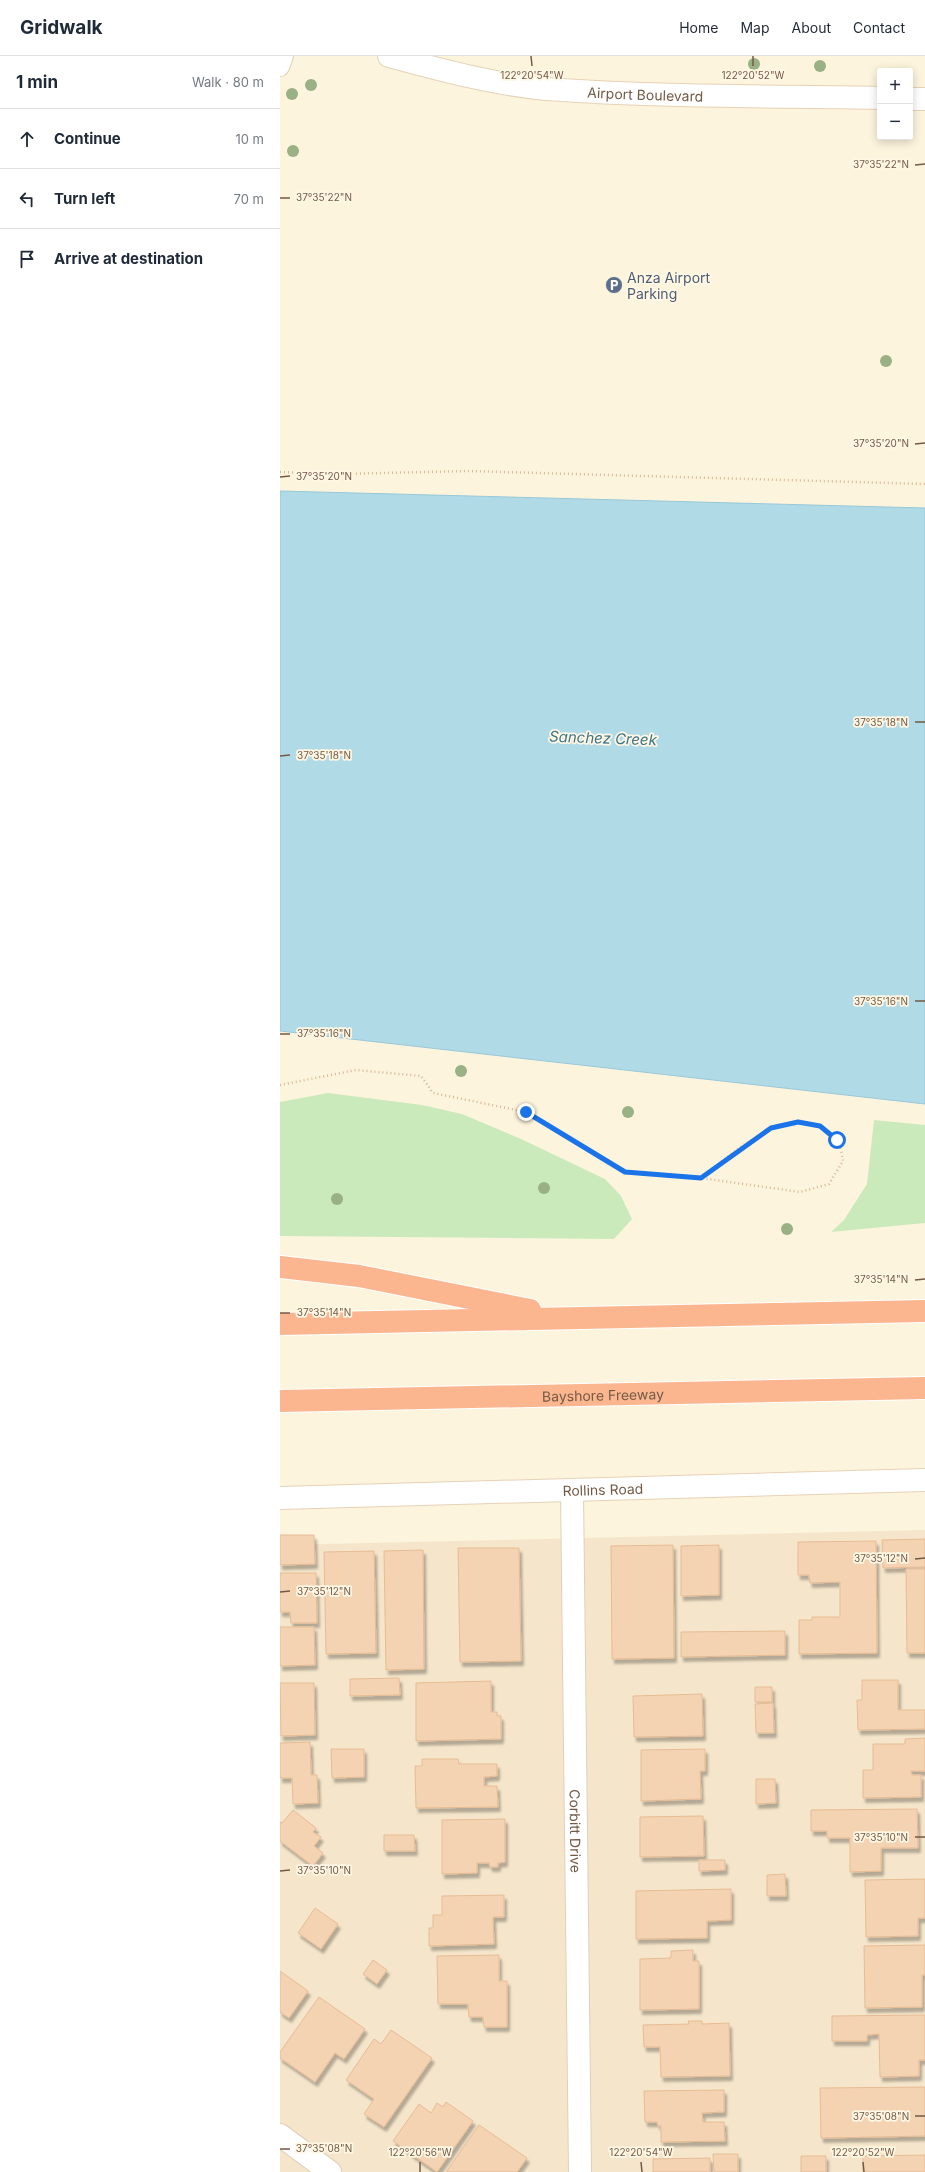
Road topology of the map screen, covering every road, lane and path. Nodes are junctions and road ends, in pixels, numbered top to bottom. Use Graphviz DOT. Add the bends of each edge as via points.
graph roads {
  1 [pos="284,56"];
  2 [pos="389,56"];
  3 [pos="454,65"];
  4 [pos="280,67"];
  5 [pos="877,98"];
  6 [pos="913,99"];
  7 [pos="925,99"];
  8 [pos="280,472"];
  9 [pos="925,484"];
  10 [pos="280,1085"];
  11 [pos="701,1178"];
  12 [pos="280,1267"];
  13 [pos="925,1311"];
  14 [pos="570,1318"];
  15 [pos="280,1324"];
  16 [pos="925,1388"];
  17 [pos="280,1401"];
  18 [pos="925,1480"];
  19 [pos="572,1491"];
  20 [pos="280,1498"];
  21 [pos="280,2135"];
  22 [pos="330,2172"];
  23 [pos="580,2172"];
  1 -- 4 [label="lane"];
  2 -- 3 [label="street, Airport Boulevard"];
  3 -- 5 [label="street, Airport Boulevard" via="545,89"];
  6 -- 7 [label="street"];
  8 -- 9 [label="path" via="341,474 468,471"];
  10 -- 11 [label="path" via="356,1070 421,1076 433,1093 526,1112 625,1172"];
  11 -- 11 [label="path" via="800,1192 829,1184 843,1161 837,1140 820,1126 798,1122 771,1128"];
  12 -- 14 [label="highway" via="359,1276"];
  13 -- 14 [label="highway"];
  14 -- 15 [label="highway"];
  16 -- 17 [label="highway, Bayshore Freeway"];
  18 -- 19 [label="street, Rollins Road"];
  19 -- 20 [label="street, Rollins Road"];
  19 -- 23 [label="street, Corbitt Drive"];
  21 -- 22 [label="street"];
}
